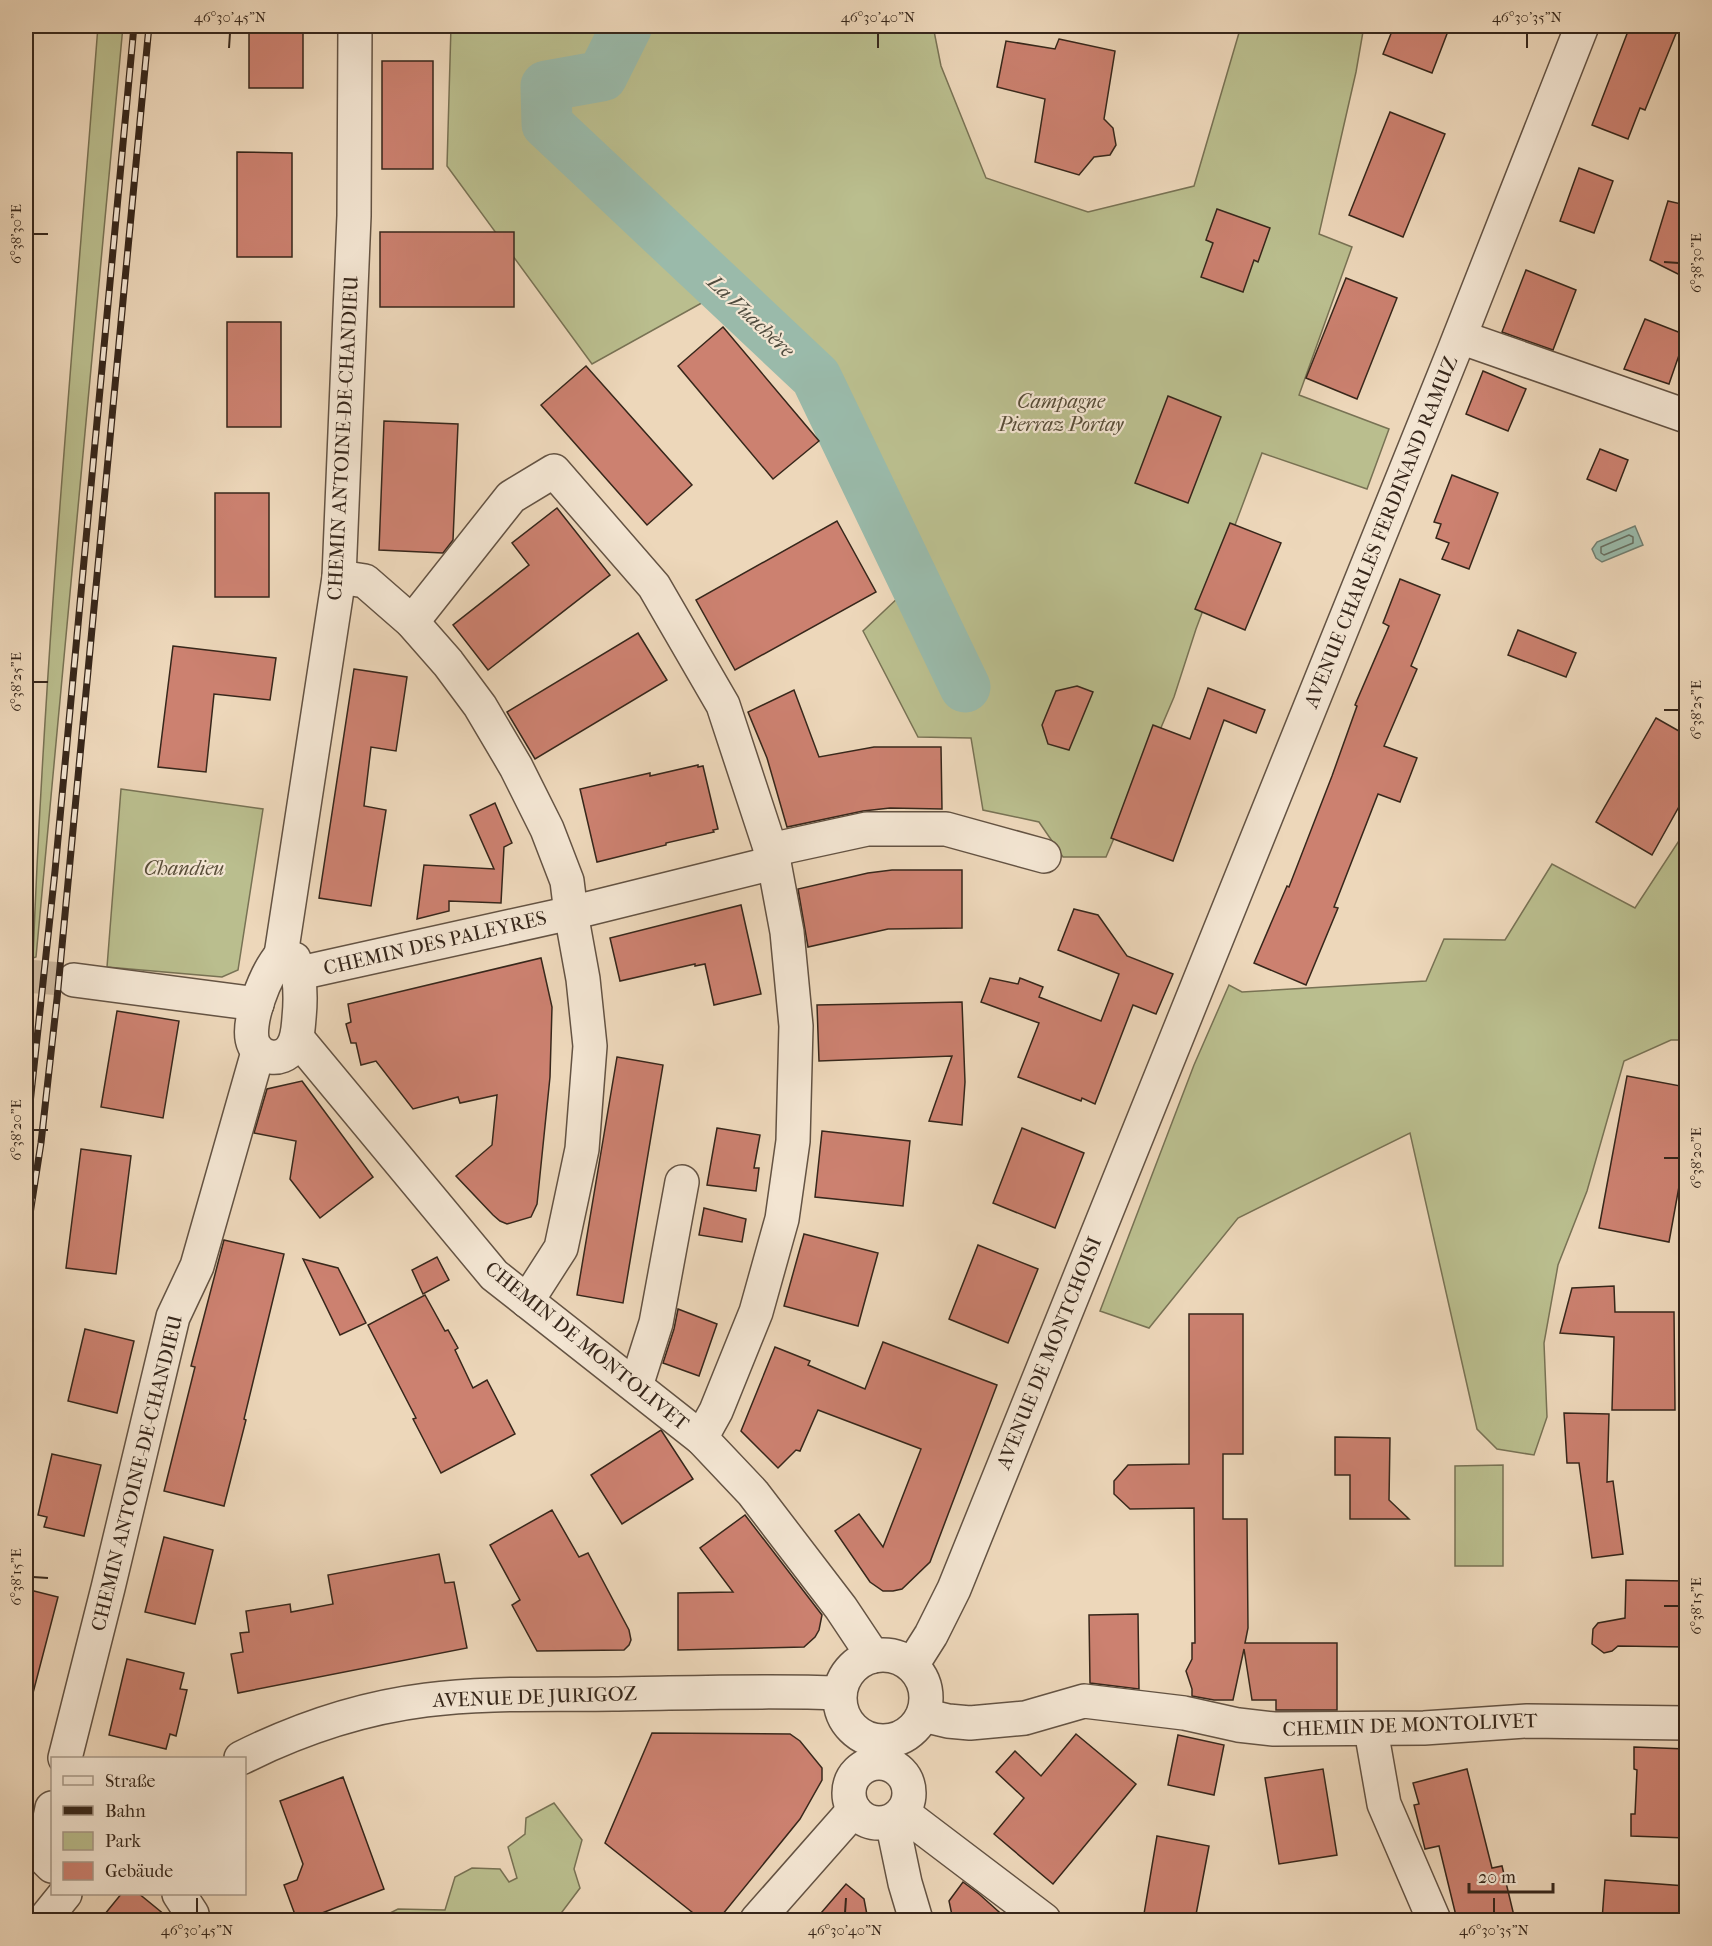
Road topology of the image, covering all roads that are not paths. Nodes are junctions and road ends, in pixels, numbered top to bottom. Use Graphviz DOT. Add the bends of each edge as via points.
graph roads {
  1 [pos="355,26"];
  2 [pos="1582,26"];
  3 [pos="1460,337"];
  4 [pos="1686,417"];
  5 [pos="339,577"];
  6 [pos="412,622"];
  7 [pos="1044,856"];
  8 [pos="773,857"];
  9 [pos="571,912"];
  10 [pos="290,964"];
  11 [pos="74,980"];
  12 [pos="256,1004"];
  13 [pos="1177,1037"];
  14 [pos="297,1038"];
  15 [pos="258,1052"];
  16 [pos="682,1182"];
  17 [pos="527,1301"];
  18 [pos="636,1386"];
  19 [pos="701,1437"];
  20 [pos="873,1656"];
  21 [pos="912,1665"];
  22 [pos="840,1693"];
  23 [pos="918,1722"];
  24 [pos="1686,1722"];
  25 [pos="853,1730"];
  26 [pos="1371,1730"];
  27 [pos="65,1757"];
  28 [pos="243,1757"];
  29 [pos="854,1777"];
  30 [pos="901,1805"];
  31 [pos="854,1810"];
  32 [pos="51,1813"];
  33 [pos="51,1865"];
  34 [pos="63,1895"];
  35 [pos="180,1895"];
  36 [pos="44,1920"];
  37 [pos="193,1920"];
  38 [pos="757,1920"];
  39 [pos="916,1920"];
  40 [pos="1044,1920"];
  41 [pos="1434,1920"];
  1 -- 5 [label="street, CHEMIN ANTOINE-DE-CHANDIEU" via="354,216"];
  2 -- 3 [label="street, AVENUE CHARLES FERDINAND RAMUZ"];
  3 -- 4 [label="street"];
  3 -- 13 [label="street, AVENUE CHARLES FERDINAND RAMUZ"];
  5 -- 6 [label="street, CHEMIN DES PALEYRES" via="365,581"];
  5 -- 10 [label="street, CHEMIN ANTOINE-DE-CHANDIEU"];
  6 -- 8 [label="street" via="511,497 554,471 654,586 723,705"];
  6 -- 9 [label="street, CHEMIN DES PALEYRES" via="480,705 516,767 567,881"];
  7 -- 8 [label="street, CHEMIN DES PALEYRES" via="946,829 867,829 784,847"];
  8 -- 9 [label="street, CHEMIN DES PALEYRES" via="762,866"];
  8 -- 19 [label="street" via="796,1026 793,1141 782,1219 756,1312 717,1411"];
  9 -- 10 [label="street, CHEMIN DES PALEYRES"];
  9 -- 17 [label="street, CHEMIN DES PALEYRES" via="584,980 590,1046 582,1149 561,1248"];
  10 -- 12 [label="street" via="274,963"];
  10 -- 14 [label="street" via="300,1007"];
  11 -- 12 [label="street"];
  12 -- 15 [label="street" via="252,1042"];
  13 -- 21 [label="street, AVENUE DE MONTCHOISI" via="954,1589"];
  14 -- 15 [label="street" via="290,1050 279,1057 268,1058"];
  14 -- 17 [label="street, CHEMIN DE MONTOLIVET" via="494,1275"];
  15 -- 27 [label="street, CHEMIN ANTOINE-DE-CHANDIEU" via="197,1266 173,1317"];
  16 -- 18 [label="street" via="656,1323"];
  17 -- 18 [label="street, CHEMIN DE MONTOLIVET"];
  18 -- 19 [label="street, CHEMIN DE MONTOLIVET"];
  19 -- 20 [label="street, CHEMIN DE MONTOLIVET" via="767,1510"];
  20 -- 21 [label="street" via="892,1655"];
  20 -- 22 [label="street" via="850,1670"];
  21 -- 23 [label="street" via="925,1688 926,1702"];
  22 -- 25 [label="street" via="843,1715"];
  22 -- 28 [label="street, AVENUE DE JURIGOZ" via="657,1693 428,1700 341,1717"];
  23 -- 25 [label="street" via="898,1739 885,1742"];
  23 -- 26 [label="street, CHEMIN DE MONTOLIVET" via="1025,1718 1084,1701 1274,1729"];
  23 -- 30 [label="street"];
  24 -- 26 [label="street, CHEMIN DE MONTOLIVET" via="1527,1720"];
  25 -- 29 [label="street"];
  26 -- 41 [label="street" via="1384,1804"];
  29 -- 30 [label="street" via="865,1766 881,1762 898,1769"];
  29 -- 31 [label="street" via="849,1786"];
  30 -- 31 [label="street" via="876,1823"];
  30 -- 39 [label="street" via="905,1882"];
  30 -- 40 [label="street"];
  31 -- 38 [label="street"];
  32 -- 33 [label="street" via="42,1856"];
  34 -- 36 [label="street"];
  35 -- 37 [label="street"];
}
